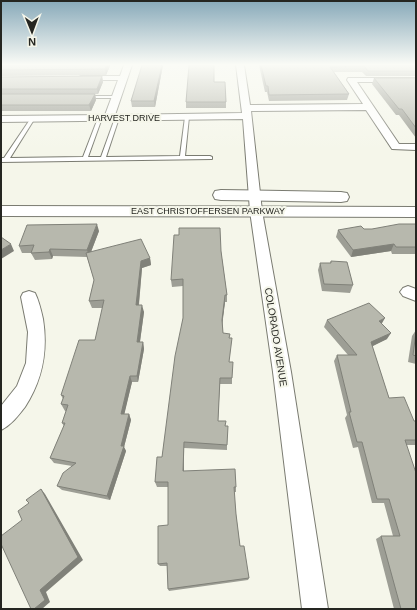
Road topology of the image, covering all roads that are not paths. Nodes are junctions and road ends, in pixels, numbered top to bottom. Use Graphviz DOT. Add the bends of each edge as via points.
graph roads {
  1 [pos="118,93"];
  2 [pos="244,93"];
  3 [pos="360,93"];
  4 [pos="76,97"];
  5 [pos="117,97"];
  6 [pos="369,107"];
  7 [pos="247,112"];
  8 [pos="1,118"];
  9 [pos="33,118"];
  10 [pos="109,118"];
  11 [pos="187,118"];
  12 [pos="416,147"];
  13 [pos="182,158"];
  14 [pos="210,158"];
  15 [pos="85,159"];
  16 [pos="104,159"];
  17 [pos="4,160"];
  18 [pos="1,196"];
  19 [pos="150,196"];
  20 [pos="204,196"];
  21 [pos="416,197"];
  22 [pos="255,204"];
  23 [pos="1,211"];
  24 [pos="416,212"];
  25 [pos="29,297"];
  26 [pos="1,420"];
  27 [pos="315,609"];
  1 -- 5 [label="street"];
  2 -- 7 [label="street, COLORADO AVENUE"];
  3 -- 6 [label="street"];
  4 -- 5 [label="lane"];
  5 -- 10 [label="street"];
  6 -- 7 [label="street, HARVEST DRIVE"];
  6 -- 12 [label="street" via="396,147"];
  7 -- 11 [label="street, HARVEST DRIVE"];
  7 -- 22 [label="street, COLORADO AVENUE"];
  8 -- 9 [label="street, HARVEST DRIVE"];
  9 -- 10 [label="street, HARVEST DRIVE"];
  9 -- 17 [label="lane"];
  10 -- 11 [label="street, HARVEST DRIVE"];
  10 -- 15 [label="lane"];
  10 -- 16 [label="lane"];
  11 -- 13 [label="lane"];
  13 -- 14 [label="lane"];
  13 -- 16 [label="lane"];
  15 -- 16 [label="lane"];
  15 -- 17 [label="lane"];
  18 -- 19 [label="street, EAST CHRISTOFFERSEN PARKWAY"];
  20 -- 22 [label="street, EAST CHRISTOFFERSEN PARKWAY"];
  21 -- 22 [label="street, EAST CHRISTOFFERSEN PARKWAY"];
  22 -- 23 [label="street, EAST CHRISTOFFERSEN PARKWAY"];
  22 -- 24 [label="street, EAST CHRISTOFFERSEN PARKWAY"];
  22 -- 27 [label="street, COLORADO AVENUE" via="282,372"];
  25 -- 26 [label="street" via="36,329 37,356 29,382"];
}
